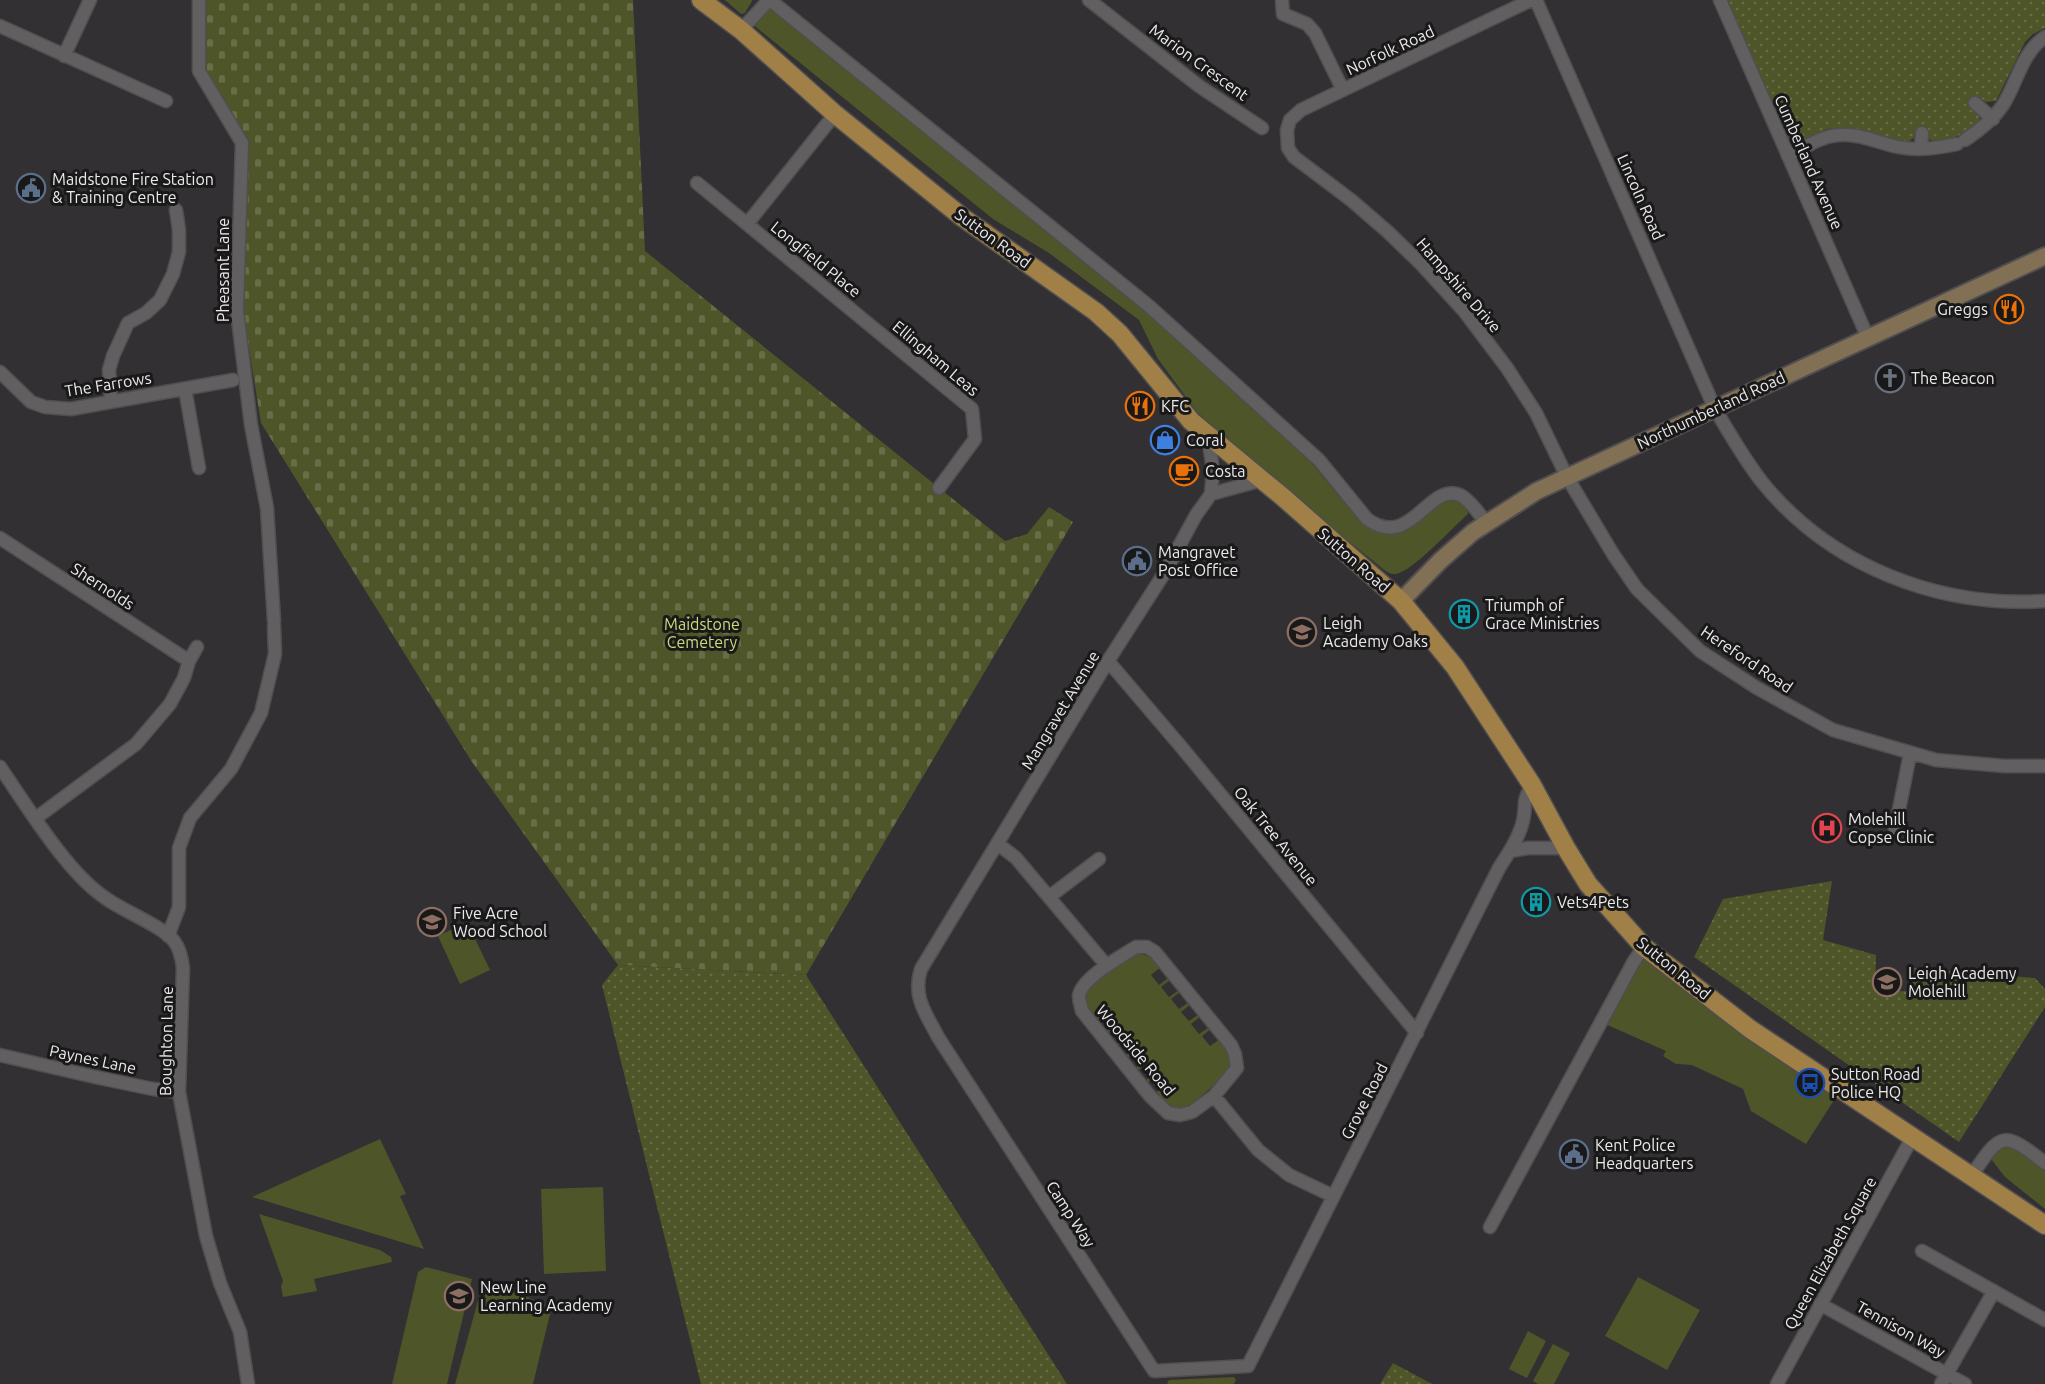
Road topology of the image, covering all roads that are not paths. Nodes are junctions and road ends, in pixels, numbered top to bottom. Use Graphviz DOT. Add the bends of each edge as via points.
graph roads {
  1 [pos="90,0"];
  2 [pos="199,0"];
  3 [pos="701,0"];
  4 [pos="770,0"];
  5 [pos="1089,0"];
  6 [pos="1282,0"];
  7 [pos="1531,0"];
  8 [pos="1536,0"];
  9 [pos="1720,0"];
  10 [pos="0,26"];
  11 [pos="741,30"];
  12 [pos="2045,37"];
  13 [pos="64,56"];
  14 [pos="1343,90"];
  15 [pos="166,101"];
  16 [pos="1975,104"];
  17 [pos="835,114"];
  18 [pos="1993,119"];
  19 [pos="1262,128"];
  20 [pos="1922,133"];
  21 [pos="1288,148"];
  22 [pos="1921,149"];
  23 [pos="1788,156"];
  24 [pos="698,183"];
  25 [pos="176,210"];
  26 [pos="747,224"];
  27 [pos="2045,256"];
  28 [pos="864,320"];
  29 [pos="1868,338"];
  30 [pos="0,372"];
  31 [pos="232,380"];
  32 [pos="185,389"];
  33 [pos="111,401"];
  34 [pos="1715,409"];
  35 [pos="1208,436"];
  36 [pos="199,468"];
  37 [pos="1567,477"];
  38 [pos="1262,480"];
  39 [pos="939,488"];
  40 [pos="1211,494"];
  41 [pos="1486,522"];
  42 [pos="0,538"];
  43 [pos="1401,601"];
  44 [pos="2045,601"];
  45 [pos="197,647"];
  46 [pos="189,661"];
  47 [pos="1108,661"];
  48 [pos="1910,754"];
  49 [pos="2045,766"];
  50 [pos="0,767"];
  51 [pos="1532,785"];
  52 [pos="36,818"];
  53 [pos="1895,830"];
  54 [pos="998,844"];
  55 [pos="1566,848"];
  56 [pos="1510,851"];
  57 [pos="1099,859"];
  58 [pos="1049,897"];
  59 [pos="168,936"];
  60 [pos="1644,947"];
  61 [pos="1107,966"];
  62 [pos="917,991"];
  63 [pos="1417,1033"];
  64 [pos="0,1055"];
  65 [pos="179,1092"];
  66 [pos="1214,1096"];
  67 [pos="1912,1138"];
  68 [pos="2045,1163"];
  69 [pos="1972,1175"];
  70 [pos="1333,1197"];
  71 [pos="2045,1225"];
  72 [pos="1490,1227"];
  73 [pos="1922,1251"];
  74 [pos="1994,1291"];
  75 [pos="1820,1304"];
  76 [pos="2045,1320"];
  77 [pos="1248,1366"];
  78 [pos="1944,1379"];
  79 [pos="248,1384"];
  80 [pos="1777,1384"];
  81 [pos="1965,1384"];
  1 -- 13 [label="street"];
  2 -- 59 [label="street, Pheasant Lane" via="199,71 242,143 237,311 251,425 267,508 275,654 261,713 231,769 190,818 179,848 179,907"];
  3 -- 11 [label="main road, Sutton Road"];
  4 -- 11 [label="street"];
  4 -- 41 [label="street" via="1149,306 1319,460 1376,526 1404,525 1438,499 1453,494 1462,496"];
  5 -- 19 [label="street, Marion Crescent" via="1199,86"];
  6 -- 14 [label="street" via="1283,14 1307,24 1315,33"];
  7 -- 14 [label="street, Norfolk Road"];
  8 -- 34 [label="street, Lincoln Road"];
  9 -- 23 [label="street, Cumberland Avenue"];
  10 -- 13 [label="street"];
  11 -- 17 [label="main road, Sutton Road"];
  12 -- 18 [label="street" via="2029,52"];
  13 -- 15 [label="street"];
  14 -- 21 [label="street, Norfolk Road" via="1294,115 1287,130"];
  16 -- 18 [label="street"];
  17 -- 26 [label="street, Longfield Place"];
  17 -- 35 [label="main road, Sutton Road" via="962,217 1096,312 1120,334 1191,421"];
  18 -- 22 [label="street" via="1961,142"];
  20 -- 22 [label="street"];
  21 -- 37 [label="street, Hampshire Drive" via="1294,157 1388,232 1464,311 1526,397"];
  22 -- 23 [label="street" via="1840,135"];
  23 -- 29 [label="street, Cumberland Avenue"];
  24 -- 26 [label="street, Longfield Place"];
  25 -- 33 [label="street" via="179,252 173,274 160,300 128,323 109,370"];
  26 -- 28 [label="street, Longfield Place"];
  27 -- 29 [label="street, Northumberland Road"];
  28 -- 39 [label="street, Ellingham Leas" via="972,409 975,439"];
  29 -- 34 [label="street, Northumberland Road"];
  30 -- 33 [label="street, The Farrows" via="31,402 45,407 71,409"];
  31 -- 32 [label="street, The Farrows"];
  32 -- 33 [label="street, The Farrows"];
  32 -- 36 [label="street"];
  34 -- 37 [label="street, Northumberland Road"];
  34 -- 44 [label="street, Lincoln Road" via="1762,481 1795,516 1837,550 1879,572 1943,594 1992,601"];
  35 -- 38 [label="main road, Sutton Road"];
  35 -- 40 [label="street" via="1213,470"];
  37 -- 41 [label="street, Northumberland Road"];
  37 -- 48 [label="street, Hereford Road" via="1637,590 1700,651 1833,730"];
  38 -- 40 [label="street"];
  38 -- 43 [label="main road, Sutton Road"];
  40 -- 47 [label="street, Mangravet Avenue"];
  41 -- 43 [label="street, Northumberland Road"];
  42 -- 46 [label="street, Shernolds"];
  43 -- 51 [label="main road, Sutton Road" via="1455,667"];
  45 -- 46 [label="street"];
  46 -- 52 [label="street" via="170,704 136,744"];
  47 -- 54 [label="street, Mangravet Avenue"];
  47 -- 63 [label="street, Oak Tree Avenue"];
  48 -- 49 [label="street, Hereford Road" via="1974,764"];
  48 -- 53 [label="street"];
  50 -- 52 [label="street"];
  51 -- 55 [label="main road, Sutton Road"];
  51 -- 56 [label="street, Grove Road" via="1523,799 1523,821"];
  52 -- 59 [label="street" via="90,885"];
  54 -- 58 [label="street" via="1016,858"];
  54 -- 62 [label="street, Mangravet Avenue" via="921,969"];
  55 -- 56 [label="street"];
  55 -- 60 [label="main road, Sutton Road" via="1588,884"];
  56 -- 63 [label="street, Grove Road"];
  57 -- 58 [label="street"];
  58 -- 61 [label="street"];
  59 -- 65 [label="street, Boughton Lane" via="178,949 183,968"];
  60 -- 67 [label="main road, Sutton Road" via="1750,1029"];
  60 -- 72 [label="street"];
  61 -- 66 [label="street, Woodside Road" via="1136,946 1155,952 1235,1054 1237,1068"];
  61 -- 66 [label="street, Woodside Road" via="1083,986 1079,997 1082,1011 1150,1096 1168,1113 1180,1115 1192,1112"];
  62 -- 77 [label="street, Camp Way" via="938,1037 1154,1371"];
  63 -- 70 [label="street, Grove Road"];
  64 -- 65 [label="street, Paynes Lane"];
  65 -- 79 [label="street, Boughton Lane" via="200,1210 220,1283 240,1332"];
  66 -- 70 [label="street" via="1258,1150 1289,1175"];
  67 -- 69 [label="main road, Sutton Road"];
  67 -- 75 [label="street, Queen Elizabeth Square"];
  68 -- 69 [label="street" via="2022,1145 2005,1140 1995,1144"];
  69 -- 71 [label="main road, Sutton Road"];
  70 -- 77 [label="street, Grove Road"];
  73 -- 74 [label="street"];
  74 -- 76 [label="street"];
  74 -- 78 [label="street"];
  75 -- 78 [label="street, Tennison Way"];
  75 -- 80 [label="street, Queen Elizabeth Square"];
  78 -- 81 [label="street, Tennison Way"];
}
